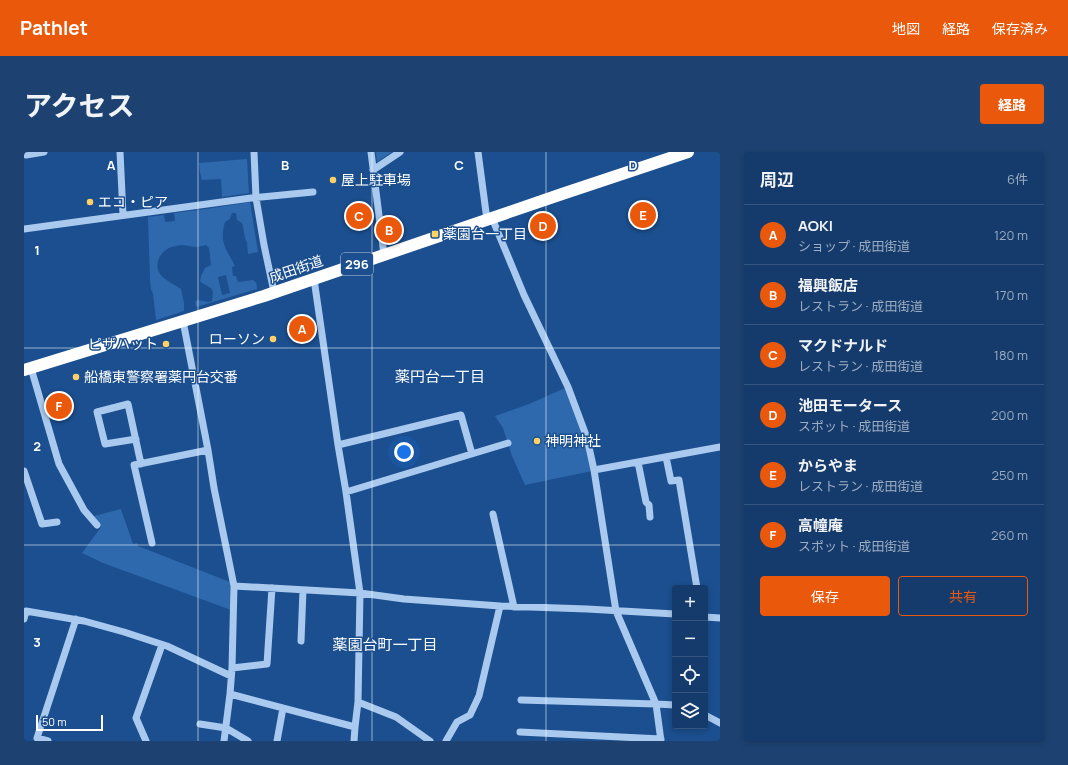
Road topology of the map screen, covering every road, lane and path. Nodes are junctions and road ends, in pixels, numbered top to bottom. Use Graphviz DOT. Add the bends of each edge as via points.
graph roads {
  1 [pos="44,152"];
  2 [pos="120,152"];
  3 [pos="254,152"];
  4 [pos="371,152"];
  5 [pos="400,152"];
  6 [pos="478,152"];
  7 [pos="688,152"];
  8 [pos="26,155"];
  9 [pos="373,170"];
  10 [pos="314,192"];
  11 [pos="256,198"];
  12 [pos="123,215"];
  13 [pos="489,219"];
  14 [pos="24,229"];
  15 [pos="384,255"];
  16 [pos="314,279"];
  17 [pos="274,292"];
  18 [pos="183,321"];
  19 [pos="27,369"];
  20 [pos="136,439"];
  21 [pos="508,443"];
  22 [pos="338,445"];
  23 [pos="720,447"];
  24 [pos="208,450"];
  25 [pos="472,454"];
  26 [pos="666,457"];
  27 [pos="638,462"];
  28 [pos="141,464"];
  29 [pos="594,470"];
  30 [pos="24,471"];
  31 [pos="346,492"];
  32 [pos="493,514"];
  33 [pos="650,517"];
  34 [pos="57,522"];
  35 [pos="97,525"];
  36 [pos="152,543"];
  37 [pos="696,585"];
  38 [pos="234,586"];
  39 [pos="272,588"];
  40 [pos="303,590"];
  41 [pos="360,592"];
  42 [pos="500,606"];
  43 [pos="514,607"];
  44 [pos="616,611"];
  45 [pos="672,614"];
  46 [pos="708,617"];
  47 [pos="720,618"];
  48 [pos="24,619"];
  49 [pos="76,619"];
  50 [pos="301,641"];
  51 [pos="162,645"];
  52 [pos="232,668"];
  53 [pos="231,676"];
  54 [pos="230,694"];
  55 [pos="521,700"];
  56 [pos="358,702"];
  57 [pos="656,704"];
  58 [pos="672,706"];
  59 [pos="283,708"];
  60 [pos="708,717"];
  61 [pos="720,723"];
  62 [pos="200,724"];
  63 [pos="355,727"];
  64 [pos="226,728"];
  65 [pos="520,732"];
  66 [pos="661,740"];
  67 [pos="48,741"];
  68 [pos="146,741"];
  69 [pos="224,741"];
  70 [pos="248,741"];
  71 [pos="277,741"];
  72 [pos="354,741"];
  73 [pos="430,741"];
  74 [pos="446,741"];
  1 -- 8 [label="street"];
  2 -- 12 [label="street"];
  3 -- 11 [label="street"];
  4 -- 9 [label="street"];
  5 -- 9 [label="street"];
  6 -- 13 [label="street"];
  7 -- 13 [label="highway, 成田街道 / 296"];
  9 -- 15 [label="street"];
  10 -- 11 [label="street"];
  11 -- 12 [label="street"];
  11 -- 17 [label="street"];
  12 -- 14 [label="street"];
  13 -- 15 [label="highway, 成田街道 / 296"];
  13 -- 29 [label="street" via="568,387 587,438"];
  15 -- 16 [label="highway, 成田街道 / 296"];
  16 -- 17 [label="highway, 成田街道 / 296"];
  16 -- 22 [label="street"];
  17 -- 18 [label="highway, 成田街道 / 296"];
  18 -- 19 [label="highway, 成田街道 / 296"];
  18 -- 24 [label="street"];
  19 -- 35 [label="street" via="59,464 84,510"];
  20 -- 20 [label="street" via="105,444 97,412 128,404"];
  20 -- 28 [label="street"];
  21 -- 25 [label="street"];
  22 -- 25 [label="street" via="461,415"];
  22 -- 31 [label="street"];
  23 -- 26 [label="street"];
  24 -- 28 [label="street"];
  24 -- 38 [label="street"];
  25 -- 31 [label="street"];
  26 -- 27 [label="street"];
  26 -- 37 [label="street" via="671,481 678,480"];
  27 -- 29 [label="street"];
  27 -- 33 [label="street"];
  28 -- 36 [label="street" via="134,465"];
  29 -- 44 [label="street"];
  30 -- 34 [label="street" via="42,524"];
  31 -- 41 [label="street"];
  32 -- 43 [label="street"];
  38 -- 39 [label="street"];
  38 -- 52 [label="street"];
  39 -- 40 [label="street"];
  39 -- 52 [label="street" via="267,664"];
  40 -- 41 [label="street"];
  40 -- 50 [label="street"];
  41 -- 42 [label="street"];
  41 -- 56 [label="street"];
  42 -- 43 [label="street"];
  42 -- 74 [label="street" via="479,696 470,716 457,722"];
  43 -- 44 [label="street"];
  44 -- 45 [label="street"];
  44 -- 57 [label="street"];
  46 -- 47 [label="street"];
  48 -- 49 [label="street" via="26,611"];
  49 -- 51 [label="street"];
  49 -- 67 [label="street" via="38,738"];
  51 -- 53 [label="street"];
  51 -- 68 [label="street" via="136,718"];
  52 -- 53 [label="street"];
  53 -- 54 [label="street"];
  54 -- 59 [label="street"];
  54 -- 64 [label="street"];
  55 -- 57 [label="street"];
  56 -- 63 [label="street"];
  56 -- 73 [label="street" via="396,716"];
  57 -- 58 [label="street"];
  57 -- 66 [label="street"];
  59 -- 63 [label="street"];
  59 -- 71 [label="street"];
  60 -- 61 [label="street"];
  62 -- 64 [label="street"];
  63 -- 72 [label="street"];
  64 -- 69 [label="street"];
  64 -- 70 [label="street"];
  65 -- 66 [label="street"];
}
